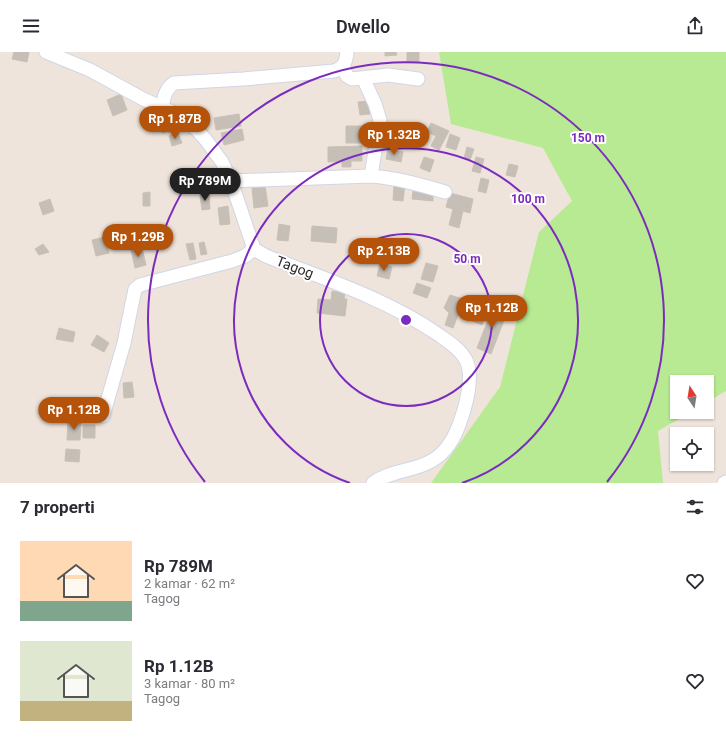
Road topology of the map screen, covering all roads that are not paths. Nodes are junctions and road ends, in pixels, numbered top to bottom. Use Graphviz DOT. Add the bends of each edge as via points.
graph roads {
  1 [pos="46,52"];
  2 [pos="347,52"];
  3 [pos="343,67"];
  4 [pos="363,78"];
  5 [pos="418,79"];
  6 [pos="162,108"];
  7 [pos="371,176"];
  8 [pos="231,181"];
  9 [pos="445,192"];
  10 [pos="254,249"];
  11 [pos="103,416"];
  12 [pos="373,483"];
  1 -- 6 [label="street" via="90,70"];
  2 -- 3 [label="street"];
  3 -- 4 [label="street" via="349,78"];
  3 -- 6 [label="street" via="334,71 174,84 165,93"];
  4 -- 5 [label="street" via="388,75"];
  4 -- 7 [label="street" via="380,120"];
  6 -- 8 [label="street" via="172,112 206,140 222,162"];
  7 -- 8 [label="street"];
  7 -- 9 [label="street" via="408,181"];
  8 -- 10 [label="street"];
  10 -- 11 [label="street" via="232,262 140,285 135,289 124,343"];
  10 -- 12 [label="street, Tagog" via="373,298 420,322 452,345 466,360 470,378 465,405 456,434 444,451 430,462"];
}
